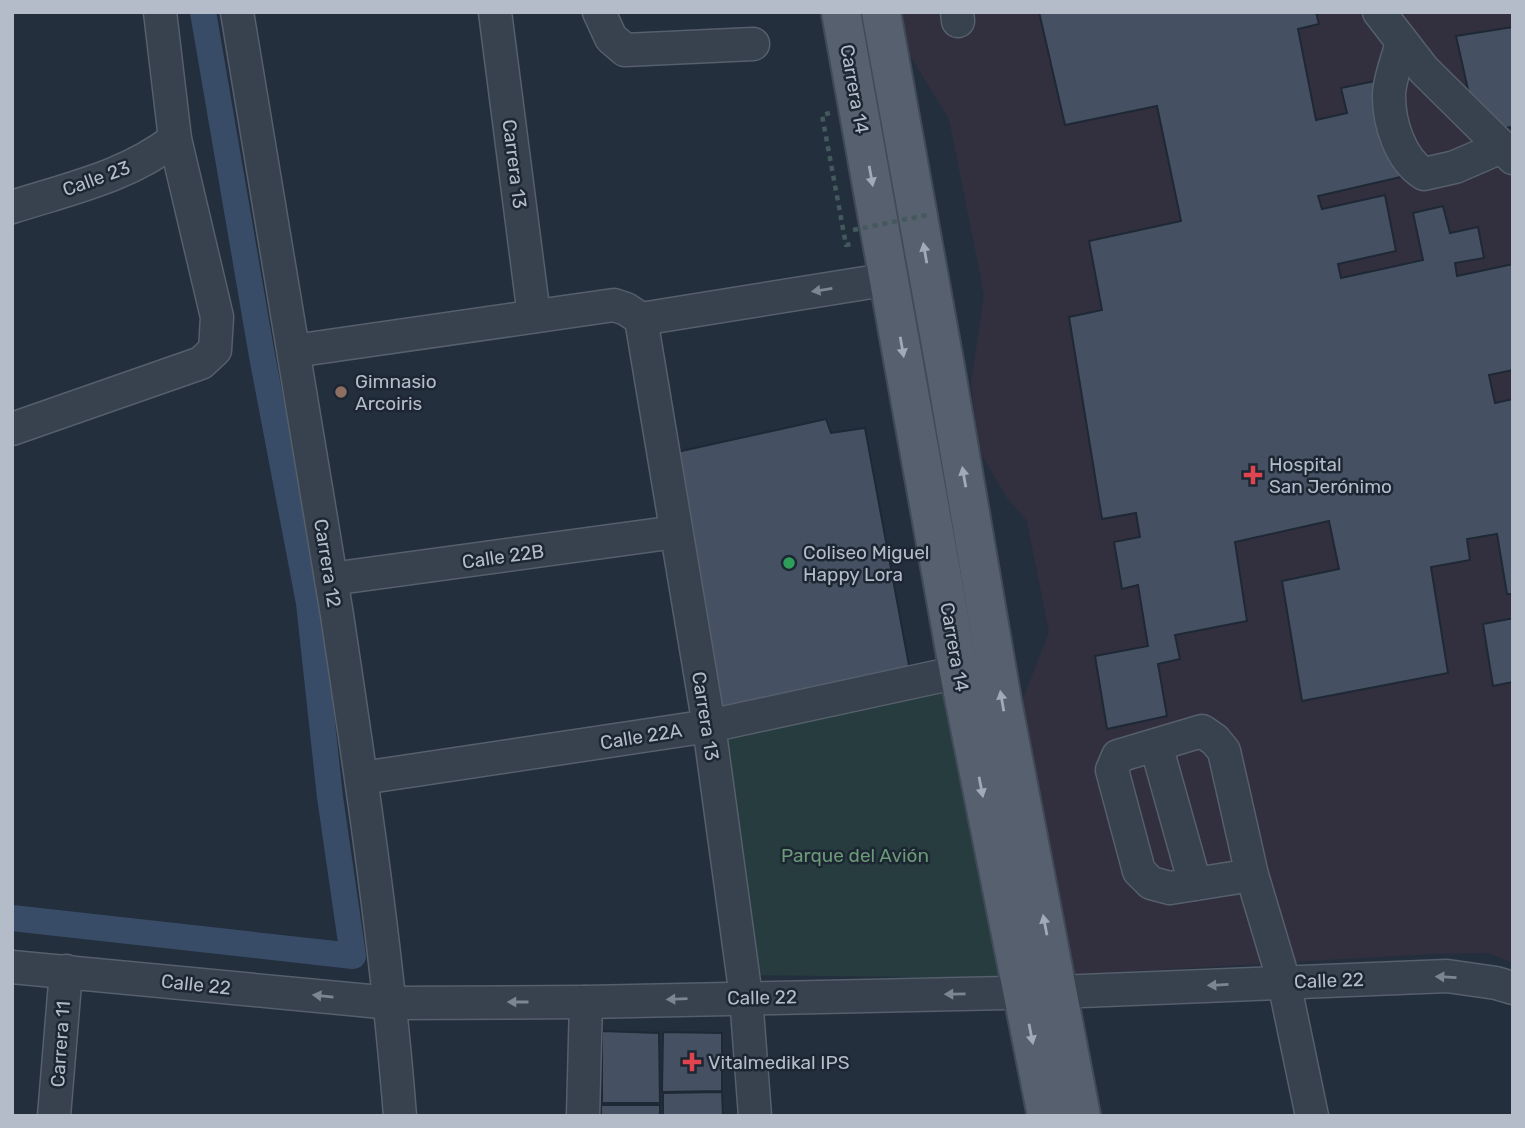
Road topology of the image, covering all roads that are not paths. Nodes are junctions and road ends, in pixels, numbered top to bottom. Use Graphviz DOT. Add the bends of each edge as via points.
graph roads {
  1 [pos="160,12"];
  2 [pos="237,12"];
  3 [pos="495,12"];
  4 [pos="599,12"];
  5 [pos="841,12"];
  6 [pos="881,12"];
  7 [pos="1379,12"];
  8 [pos="1402,42"];
  9 [pos="753,44"];
  10 [pos="175,139"];
  11 [pos="1507,152"];
  12 [pos="12,207"];
  13 [pos="890,279"];
  14 [pos="534,316"];
  15 [pos="641,319"];
  16 [pos="294,351"];
  17 [pos="12,429"];
  18 [pos="676,532"];
  19 [pos="331,579"];
  20 [pos="959,672"];
  21 [pos="709,726"];
  22 [pos="1156,745"];
  23 [pos="362,778"];
  24 [pos="1252,875"];
  25 [pos="1195,884"];
  26 [pos="12,967"];
  27 [pos="66,971"];
  28 [pos="1284,982"];
  29 [pos="1513,988"];
  30 [pos="1040,992"];
  31 [pos="746,997"];
  32 [pos="586,1002"];
  33 [pos="391,1003"];
  34 [pos="1038,1110"];
  35 [pos="54,1116"];
  36 [pos="400,1116"];
  37 [pos="583,1116"];
  38 [pos="754,1116"];
  39 [pos="1081,1116"];
  40 [pos="1312,1116"];
  1 -- 10 [label="street"];
  2 -- 16 [label="street, Carrera 12"];
  3 -- 14 [label="street, Carrera 13"];
  4 -- 9 [label="street" via="611,38 625,50"];
  5 -- 13 [label="main road, Carrera 14, one-way"];
  30 -- 6 [label="main road, Carrera 14, one-way" via="1002,701"];
  7 -- 8 [label="street"];
  8 -- 11 [label="street"];
  8 -- 11 [label="street" via="1389,95 1395,135 1410,163 1424,174"];
  10 -- 12 [label="street, Calle 23" via="125,170"];
  10 -- 17 [label="street" via="217,317 215,350 201,363"];
  13 -- 15 [label="street, one-way"];
  13 -- 20 [label="main road, Carrera 14, one-way"];
  14 -- 15 [label="street" via="614,305"];
  14 -- 16 [label="street"];
  15 -- 18 [label="street, Carrera 13"];
  16 -- 19 [label="street, Carrera 12"];
  18 -- 19 [label="street, Calle 22B"];
  18 -- 21 [label="street, Carrera 13"];
  19 -- 23 [label="street, Carrera 12"];
  20 -- 21 [label="street, Calle 22A"];
  20 -- 30 [label="main road, Carrera 14, one-way"];
  21 -- 23 [label="street, Calle 22A"];
  21 -- 31 [label="street, Carrera 13"];
  22 -- 24 [label="street" via="1202,731 1224,751"];
  22 -- 25 [label="street"];
  22 -- 25 [label="street" via="1118,756 1112,771 1139,871 1151,883 1170,888"];
  23 -- 33 [label="street, Carrera 12"];
  24 -- 25 [label="street"];
  24 -- 28 [label="street"];
  26 -- 27 [label="street, Calle 22"];
  33 -- 27 [label="street, Calle 22, one-way"];
  27 -- 35 [label="street, Carrera 11"];
  29 -- 28 [label="street, Calle 22, one-way" via="1447,975"];
  28 -- 30 [label="street, Calle 22, one-way"];
  28 -- 40 [label="street"];
  30 -- 31 [label="street, Calle 22, one-way"];
  30 -- 34 [label="main road, Carrera 14, one-way"];
  30 -- 39 [label="main road, Carrera 14"];
  31 -- 32 [label="street, Calle 22, one-way"];
  31 -- 38 [label="street, Carrera 13"];
  32 -- 33 [label="street, Calle 22, one-way"];
  32 -- 37 [label="street"];
  33 -- 36 [label="street, Carrera 12"];
}
